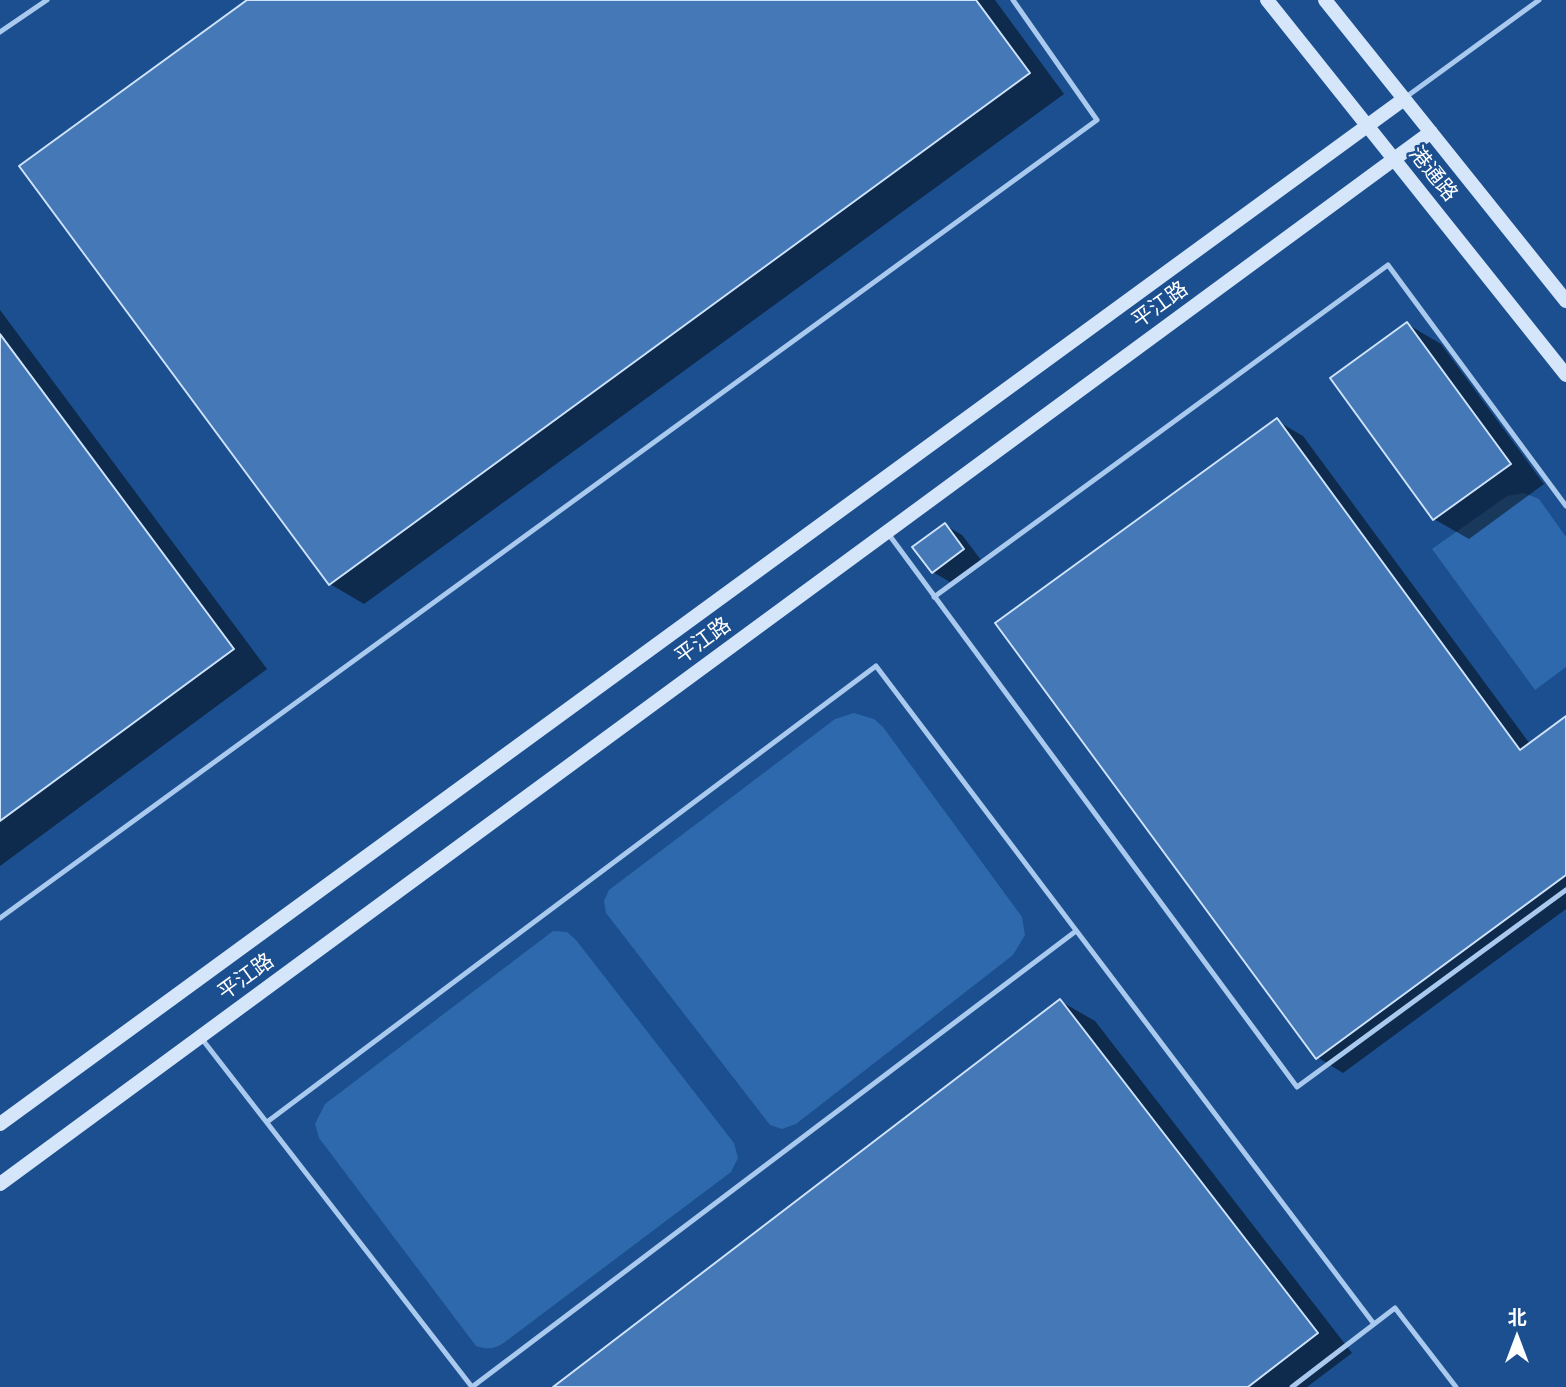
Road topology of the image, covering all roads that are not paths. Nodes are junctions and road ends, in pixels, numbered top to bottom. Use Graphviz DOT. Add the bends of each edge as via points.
graph roads {
  1 [pos="47,0"];
  2 [pos="1013,0"];
  3 [pos="1267,0"];
  4 [pos="1325,0"];
  5 [pos="1539,0"];
  6 [pos="0,32"];
  7 [pos="1404,99"];
  8 [pos="1366,125"];
  9 [pos="1431,132"];
  10 [pos="1394,160"];
  11 [pos="1566,300"];
  12 [pos="1566,375"];
  13 [pos="1566,506"];
  14 [pos="887,532"];
  15 [pos="934,597"];
  16 [pos="1566,890"];
  17 [pos="0,918"];
  18 [pos="1076,931"];
  19 [pos="201,1037"];
  20 [pos="267,1122"];
  21 [pos="0,1124"];
  22 [pos="0,1184"];
  23 [pos="1374,1324"];
  24 [pos="472,1387"];
  25 [pos="1292,1387"];
  26 [pos="1456,1387"];
  1 -- 6 [label="lane"];
  2 -- 17 [label="lane" via="1097,120"];
  3 -- 8 [label="street, 港通路"];
  4 -- 7 [label="street, 港通路"];
  5 -- 7 [label="lane"];
  7 -- 8 [label="street, 平江路"];
  7 -- 9 [label="street, 港通路"];
  8 -- 10 [label="street, 港通路"];
  8 -- 21 [label="street, 平江路"];
  9 -- 10 [label="street, 平江路"];
  9 -- 11 [label="street, 港通路"];
  10 -- 12 [label="street, 港通路"];
  10 -- 14 [label="street, 平江路"];
  13 -- 15 [label="lane" via="1388,265"];
  14 -- 15 [label="lane"];
  14 -- 19 [label="street, 平江路"];
  15 -- 16 [label="lane" via="1297,1087"];
  18 -- 20 [label="lane" via="876,666"];
  18 -- 23 [label="lane"];
  18 -- 24 [label="lane"];
  19 -- 20 [label="lane"];
  19 -- 22 [label="street, 平江路"];
  20 -- 24 [label="lane"];
  23 -- 25 [label="lane"];
  23 -- 26 [label="lane" via="1395,1308"];
}
